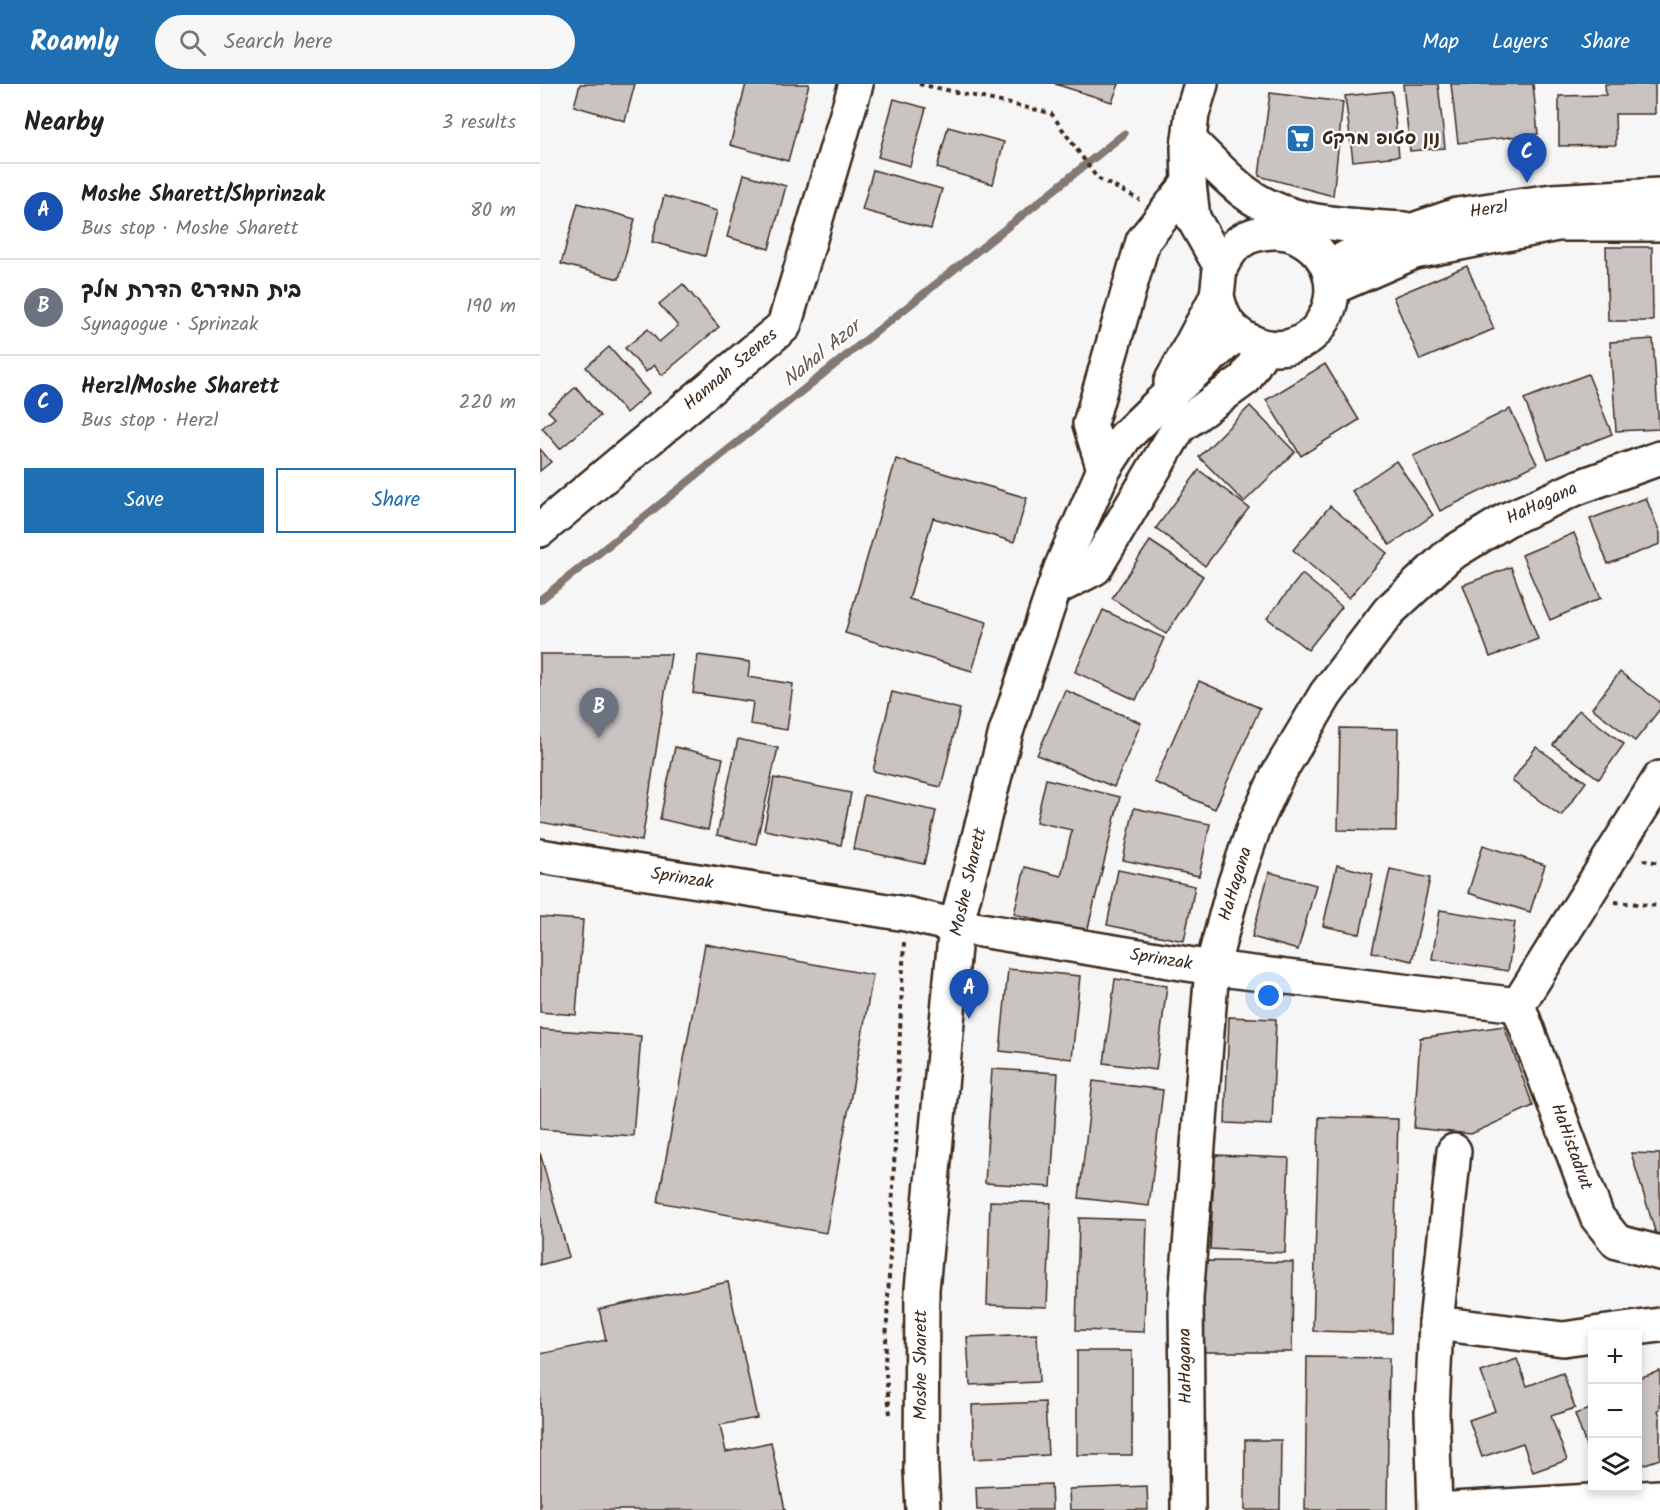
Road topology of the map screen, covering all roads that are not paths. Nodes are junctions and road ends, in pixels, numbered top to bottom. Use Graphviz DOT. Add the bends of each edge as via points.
graph roads {
  1 [pos="856,84"];
  2 [pos="1201,84"];
  3 [pos="1189,140"];
  4 [pos="1660,195"];
  5 [pos="1182,197"];
  6 [pos="1660,224"];
  7 [pos="1415,229"];
  8 [pos="1240,241"];
  9 [pos="1330,277"];
  10 [pos="1219,282"];
  11 [pos="1250,341"];
  12 [pos="1160,403"];
  13 [pos="1660,458"];
  14 [pos="1104,469"];
  15 [pos="540,530"];
  16 [pos="1054,589"];
  17 [pos="1660,778"];
  18 [pos="541,856"];
  19 [pos="956,926"];
  20 [pos="1212,968"];
  21 [pos="1518,1005"];
  22 [pos="1454,1151"];
  23 [pos="1660,1253"];
  24 [pos="1436,1323"];
  25 [pos="1660,1325"];
  26 [pos="1626,1330"];
  27 [pos="1588,1336"];
  28 [pos="1660,1497"];
  29 [pos="923,1510"];
  30 [pos="1188,1510"];
  31 [pos="1435,1510"];
  1 -- 15 [label="street, Hannah Szenes" via="784,326"];
  2 -- 3 [label="street"];
  3 -- 5 [label="street"];
  3 -- 7 [label="street" via="1244,192 1281,212 1332,223"];
  4 -- 7 [label="street, Herzl" via="1552,201 1457,215"];
  5 -- 8 [label="street"];
  5 -- 10 [label="street"];
  5 -- 14 [label="street" via="1143,241 1090,424"];
  6 -- 9 [label="street, Herzl" via="1557,224 1414,252"];
  7 -- 9 [label="street, Herzl" via="1378,242"];
  8 -- 9 [label="street" via="1275,232 1297,236 1315,249"];
  8 -- 10 [label="street"];
  9 -- 11 [label="street" via="1330,308 1312,334 1285,348"];
  10 -- 11 [label="street" via="1221,313"];
  10 -- 12 [label="street, Moshe Sharett"];
  11 -- 12 [label="street, Moshe Sharett"];
  11 -- 16 [label="street" via="1245,379 1179,428 1095,568"];
  12 -- 14 [label="street, Moshe Sharett" via="1125,437"];
  13 -- 20 [label="street, HaHagana" via="1579,487 1506,520 1449,555 1389,611 1326,694 1277,776 1234,886"];
  14 -- 16 [label="street, Moshe Sharett"];
  16 -- 19 [label="street, Moshe Sharett" via="1006,732"];
  17 -- 21 [label="street"];
  18 -- 19 [label="street, Sprinzak" via="906,914"];
  19 -- 20 [label="street, Sprinzak"];
  19 -- 29 [label="street, Moshe Sharett" via="922,1289"];
  20 -- 21 [label="street, Sprinzak"];
  20 -- 30 [label="street, HaHagana" via="1186,1298"];
  21 -- 23 [label="street, HaHistadrut" via="1597,1217 1617,1242"];
  22 -- 24 [label="street"];
  24 -- 27 [label="street" via="1563,1339"];
  24 -- 31 [label="street" via="1432,1412"];
  25 -- 26 [label="street"];
  28 -- 31 [label="street"];
}
